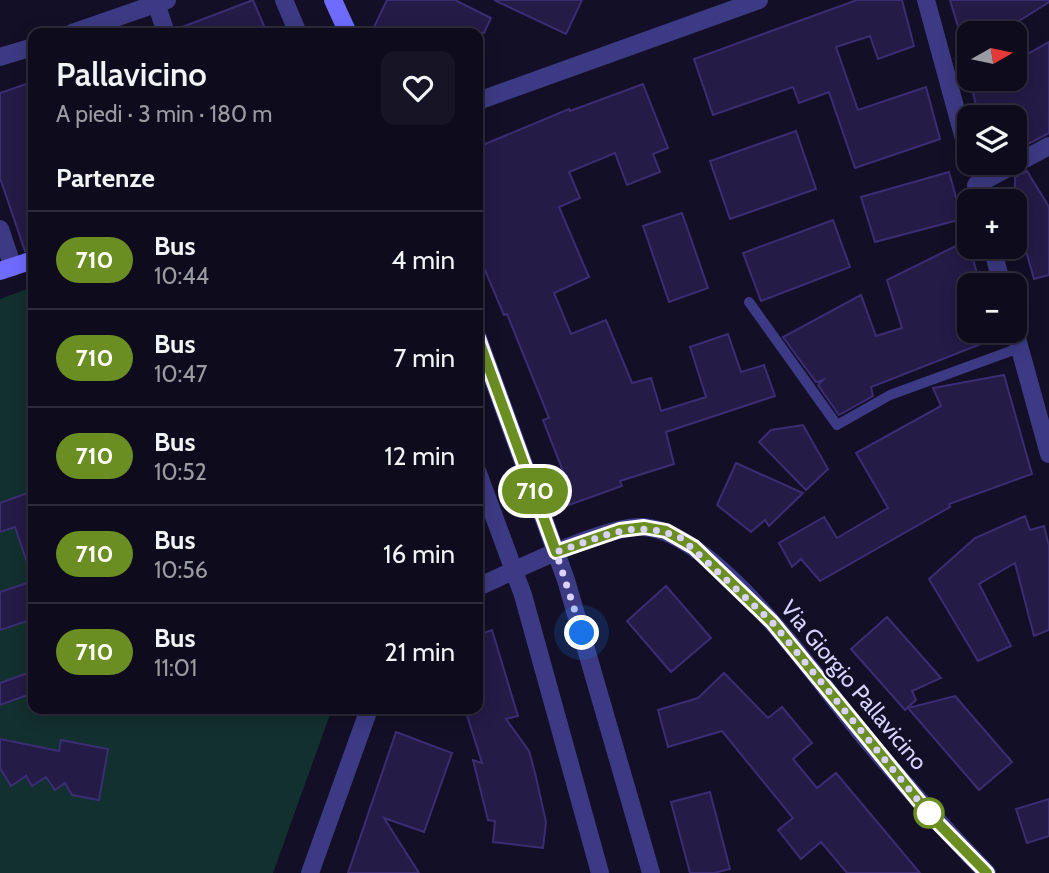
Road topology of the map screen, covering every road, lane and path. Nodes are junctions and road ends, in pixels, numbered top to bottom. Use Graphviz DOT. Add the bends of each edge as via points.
graph roads {
  1 [pos="285,0"];
  2 [pos="333,0"];
  3 [pos="759,0"];
  4 [pos="926,0"];
  5 [pos="162,2"];
  6 [pos="735,4"];
  7 [pos="87,28"];
  8 [pos="165,28"];
  9 [pos="296,28"];
  10 [pos="346,28"];
  11 [pos="28,49"];
  12 [pos="0,57"];
  13 [pos="483,99"];
  14 [pos="957,114"];
  15 [pos="1049,146"];
  16 [pos="984,189"];
  17 [pos="0,229"];
  18 [pos="28,262"];
  19 [pos="7,269"];
  20 [pos="749,302"];
  21 [pos="1008,343"];
  22 [pos="1018,343"];
  23 [pos="483,352"];
  24 [pos="1049,454"];
  25 [pos="483,486"];
  26 [pos="556,552"];
  27 [pos="514,570"];
  28 [pos="483,585"];
  29 [pos="367,714"];
  30 [pos="310,873"];
  31 [pos="600,873"];
  32 [pos="651,873"];
  33 [pos="987,873"];
  1 -- 9 [label="street"];
  2 -- 10 [label="street"];
  3 -- 6 [label="street"];
  4 -- 14 [label="street"];
  5 -- 7 [label="street"];
  5 -- 8 [label="street"];
  6 -- 13 [label="street"];
  11 -- 12 [label="street"];
  15 -- 16 [label="street"];
  17 -- 19 [label="street"];
  18 -- 19 [label="street"];
  20 -- 21 [label="lane" via="837,425 890,395"];
  22 -- 24 [label="street"];
  23 -- 26 [label="street"];
  25 -- 27 [label="street"];
  26 -- 27 [label="street, Via Giorgio Pallavicino"];
  26 -- 32 [label="street"];
  26 -- 33 [label="street, Via Giorgio Pallavicino" via="620,530 644,527 666,531 694,547 772,622 931,816"];
  27 -- 28 [label="street, Via Giorgio Pallavicino"];
  27 -- 31 [label="street"];
  29 -- 30 [label="street"];
}
